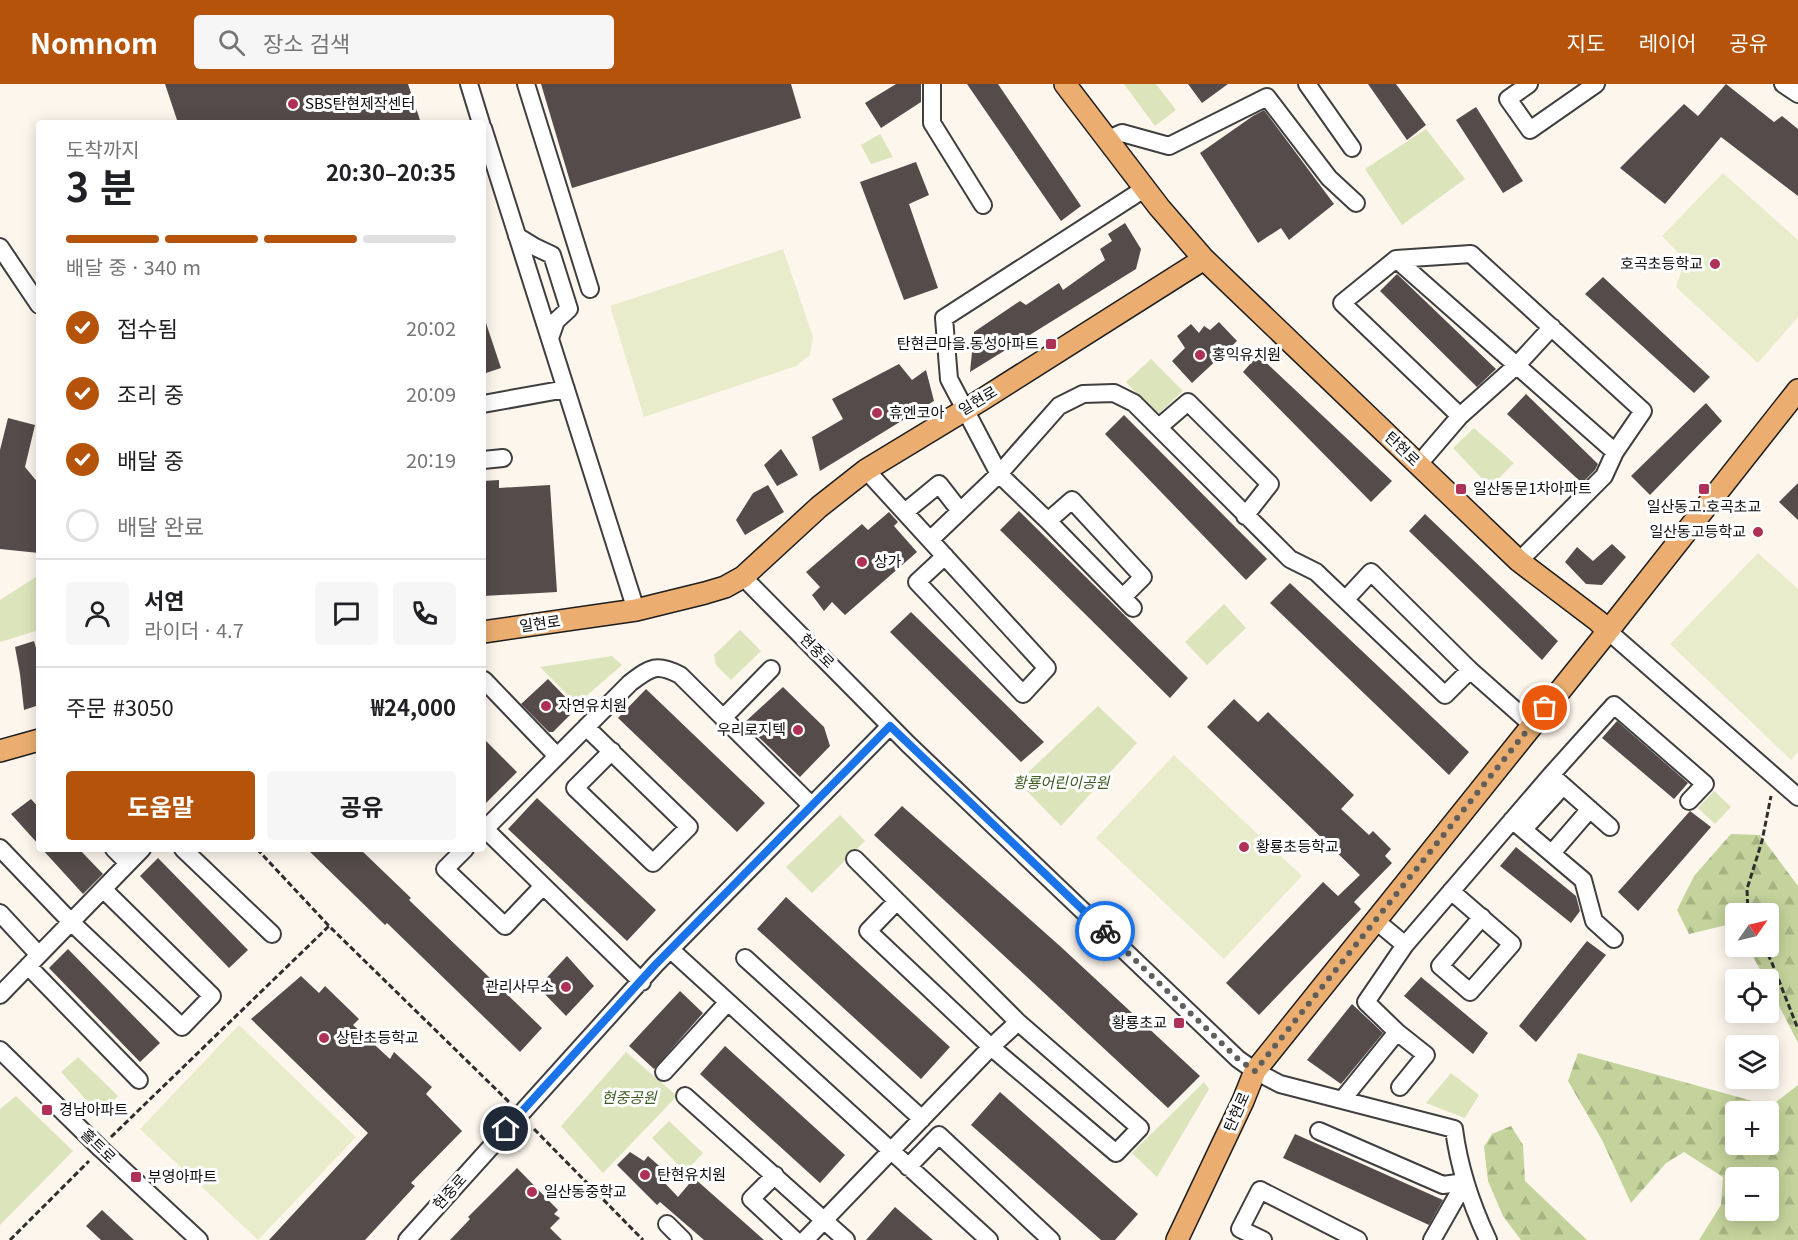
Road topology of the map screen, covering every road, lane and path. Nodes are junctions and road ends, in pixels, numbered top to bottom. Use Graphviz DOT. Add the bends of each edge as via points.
graph roads {
  1 [pos="469,84"];
  2 [pos="526,84"];
  3 [pos="932,84"];
  4 [pos="1065,84"];
  5 [pos="1307,84"];
  6 [pos="1529,84"];
  7 [pos="1596,84"];
  8 [pos="1783,84"];
  9 [pos="1798,94"];
  10 [pos="480,120"];
  11 [pos="486,138"];
  12 [pos="1106,140"];
  13 [pos="1352,148"];
  14 [pos="1144,189"];
  15 [pos="1356,203"];
  16 [pos="983,205"];
  17 [pos="517,236"];
  18 [pos="0,247"];
  19 [pos="1204,259"];
  20 [pos="1396,259"];
  21 [pos="590,289"];
  22 [pos="36,301"];
  23 [pos="1552,327"];
  24 [pos="550,338"];
  25 [pos="1517,365"];
  26 [pos="566,389"];
  27 [pos="1796,395"];
  28 [pos="486,403"];
  29 [pos="965,410"];
  30 [pos="1460,416"];
  31 [pos="1159,427"];
  32 [pos="1615,452"];
  33 [pos="503,458"];
  34 [pos="486,460"];
  35 [pos="1418,465"];
  36 [pos="866,470"];
  37 [pos="999,474"];
  38 [pos="960,511"];
  39 [pos="905,512"];
  40 [pos="1245,516"];
  41 [pos="1048,521"];
  42 [pos="930,540"];
  43 [pos="945,556"];
  44 [pos="1519,561"];
  45 [pos="743,577"];
  46 [pos="1346,599"];
  47 [pos="636,610"];
  48 [pos="1608,631"];
  49 [pos="486,632"];
  50 [pos="771,669"];
  51 [pos="1470,670"];
  52 [pos="486,682"];
  53 [pos="723,718"];
  54 [pos="1531,724"];
  55 [pos="890,726"];
  56 [pos="586,727"];
  57 [pos="36,741"];
  58 [pos="0,751"];
  59 [pos="612,751"];
  60 [pos="557,756"];
  61 [pos="1557,780"];
  62 [pos="1772,791"];
  63 [pos="1798,797"];
  64 [pos="1689,801"];
  65 [pos="811,805"];
  66 [pos="1590,809"];
  67 [pos="1518,825"];
  68 [pos="486,827"];
  69 [pos="1610,827"];
  70 [pos="486,831"];
  71 [pos="0,848"];
  72 [pos="117,852"];
  73 [pos="139,852"];
  74 [pos="186,852"];
  75 [pos="260,852"];
  76 [pos="462,852"];
  77 [pos="1552,853"];
  78 [pos="855,860"];
  79 [pos="128,863"];
  80 [pos="543,886"];
  81 [pos="103,889"];
  82 [pos="1451,891"];
  83 [pos="897,901"];
  84 [pos="1748,903"];
  85 [pos="0,913"];
  86 [pos="1482,917"];
  87 [pos="1375,920"];
  88 [pos="71,922"];
  89 [pos="329,926"];
  90 [pos="272,934"];
  91 [pos="1614,939"];
  92 [pos="1405,945"];
  93 [pos="671,950"];
  94 [pos="1769,957"];
  95 [pos="745,958"];
  96 [pos="33,961"];
  97 [pos="642,982"];
  98 [pos="0,995"];
  99 [pos="728,1002"];
  100 [pos="1018,1022"];
  101 [pos="1798,1029"];
  102 [pos="1397,1032"];
  103 [pos="991,1047"];
  104 [pos="0,1050"];
  105 [pos="1255,1071"];
  106 [pos="664,1072"];
  107 [pos="139,1080"];
  108 [pos="1400,1087"];
  109 [pos="685,1095"];
  110 [pos="1342,1100"];
  111 [pos="510,1104"];
  112 [pos="922,1119"];
  113 [pos="534,1129"];
  114 [pos="1319,1131"];
  115 [pos="108,1141"];
  116 [pos="891,1151"];
  117 [pos="94,1156"];
  118 [pos="908,1167"];
  119 [pos="775,1175"];
  120 [pos="1465,1182"];
  121 [pos="825,1219"];
  122 [pos="667,1224"];
  123 [pos="10,1240"];
  124 [pos="199,1240"];
  125 [pos="407,1240"];
  126 [pos="643,1240"];
  127 [pos="683,1240"];
  128 [pos="795,1240"];
  129 [pos="805,1240"];
  130 [pos="846,1240"];
  131 [pos="989,1240"];
  132 [pos="1051,1240"];
  133 [pos="1177,1240"];
  134 [pos="1263,1240"];
  135 [pos="1358,1240"];
  136 [pos="1432,1240"];
  137 [pos="1488,1240"];
  1 -- 10 [label="street"];
  2 -- 21 [label="street"];
  3 -- 16 [label="street" via="932,123"];
  4 -- 12 [label="main road"];
  5 -- 13 [label="street"];
  6 -- 7 [label="street" via="1508,99 1530,130"];
  8 -- 9 [label="street"];
  11 -- 17 [label="street"];
  12 -- 14 [label="main road"];
  12 -- 15 [label="street" via="1122,133 1169,146 1267,97 1329,178"];
  14 -- 19 [label="main road"];
  14 -- 29 [label="street" via="944,318 949,379"];
  17 -- 24 [label="street"];
  17 -- 24 [label="street" via="552,255 569,309 556,321"];
  18 -- 22 [label="street"];
  19 -- 29 [label="main road, 일현로"];
  19 -- 35 [label="main road, 탄현로"];
  20 -- 23 [label="street" via="1471,254"];
  20 -- 25 [label="street"];
  20 -- 30 [label="street" via="1342,303"];
  23 -- 25 [label="street"];
  23 -- 32 [label="street" via="1643,411"];
  24 -- 26 [label="street"];
  25 -- 30 [label="street"];
  25 -- 32 [label="street"];
  26 -- 28 [label="street"];
  26 -- 47 [label="street"];
  27 -- 48 [label="main road, 탄현로"];
  29 -- 36 [label="main road, 일현로"];
  29 -- 37 [label="street"];
  30 -- 35 [label="street"];
  31 -- 37 [label="street" via="1134,403 1114,393 1083,394 1059,406"];
  31 -- 40 [label="street"];
  31 -- 40 [label="street" via="1188,402 1270,484"];
  32 -- 44 [label="street" via="1604,476"];
  33 -- 34 [label="street"];
  35 -- 44 [label="main road, 탄현로"];
  36 -- 39 [label="street"];
  36 -- 45 [label="main road, 일현로"];
  37 -- 38 [label="street"];
  37 -- 41 [label="street"];
  38 -- 39 [label="street" via="939,484"];
  38 -- 42 [label="street"];
  39 -- 42 [label="street"];
  40 -- 46 [label="street" via="1290,559 1316,572"];
  41 -- 41 [label="street" via="1128,602 1143,577 1072,500"];
  42 -- 43 [label="street"];
  43 -- 43 [label="street" via="1047,668 1023,693 917,582"];
  44 -- 48 [label="main road, 탄현로"];
  45 -- 47 [label="main road, 일현로" via="715,590"];
  45 -- 55 [label="street, 현중로"];
  46 -- 51 [label="street" via="1445,695"];
  46 -- 51 [label="street" via="1371,572"];
  47 -- 49 [label="main road, 일현로"];
  48 -- 54 [label="main road, 탄현로"];
  48 -- 63 [label="street, 탄현로"];
  50 -- 53 [label="street"];
  51 -- 54 [label="street"];
  52 -- 60 [label="street"];
  53 -- 56 [label="street" via="680,675 658,666 630,683"];
  53 -- 65 [label="street"];
  54 -- 87 [label="main road, 탄현로"];
  55 -- 65 [label="street, 현중로"];
  55 -- 105 [label="street, 현중로"];
  56 -- 59 [label="street"];
  56 -- 60 [label="street"];
  57 -- 58 [label="main road"];
  59 -- 59 [label="street" via="689,827 653,863 575,788"];
  60 -- 68 [label="street"];
  61 -- 64 [label="street" via="1614,705 1705,784"];
  61 -- 66 [label="street"];
  61 -- 67 [label="street"];
  62 -- 84 [label="path" via="1747,889"];
  65 -- 93 [label="street, 현중로"];
  66 -- 69 [label="street"];
  66 -- 77 [label="street"];
  67 -- 77 [label="street"];
  67 -- 82 [label="street"];
  70 -- 80 [label="street"];
  71 -- 88 [label="street"];
  72 -- 79 [label="street"];
  73 -- 79 [label="street"];
  74 -- 90 [label="street"];
  75 -- 89 [label="path"];
  76 -- 80 [label="street" via="445,869 505,926"];
  77 -- 91 [label="street" via="1583,880 1594,921"];
  78 -- 83 [label="street"];
  79 -- 81 [label="street"];
  80 -- 97 [label="street"];
  81 -- 88 [label="street"];
  81 -- 88 [label="street" via="212,996 182,1027"];
  82 -- 86 [label="street"];
  82 -- 92 [label="street"];
  83 -- 100 [label="street"];
  83 -- 103 [label="street" via="868,931"];
  85 -- 96 [label="street"];
  86 -- 86 [label="street" via="1512,944 1470,992 1440,966"];
  87 -- 92 [label="street"];
  87 -- 105 [label="main road, 탄현로"];
  88 -- 96 [label="street"];
  89 -- 111 [label="path"];
  89 -- 115 [label="path"];
  92 -- 102 [label="street" via="1366,1002"];
  93 -- 97 [label="street, 현중로"];
  93 -- 99 [label="street"];
  94 -- 101 [label="path"];
  95 -- 112 [label="street"];
  96 -- 98 [label="street"];
  96 -- 107 [label="street"];
  97 -- 125 [label="street, 현중로"];
  99 -- 106 [label="street"];
  99 -- 116 [label="street"];
  100 -- 103 [label="street"];
  100 -- 103 [label="street" via="1140,1128 1116,1153"];
  102 -- 108 [label="street" via="1426,1056"];
  102 -- 110 [label="street"];
  103 -- 112 [label="street"];
  104 -- 124 [label="street, 홀트로"];
  105 -- 110 [label="street, 현중로" via="1280,1084"];
  105 -- 133 [label="main road, 탄현로"];
  109 -- 119 [label="street"];
  110 -- 120 [label="street, 현중로" via="1454,1129"];
  112 -- 116 [label="street"];
  113 -- 126 [label="path"];
  114 -- 120 [label="street" via="1443,1185"];
  116 -- 118 [label="street"];
  116 -- 121 [label="street"];
  117 -- 123 [label="path"];
  118 -- 131 [label="street"];
  118 -- 132 [label="street" via="939,1136"];
  119 -- 121 [label="street"];
  119 -- 128 [label="street" via="751,1199"];
  120 -- 136 [label="street"];
  120 -- 137 [label="street"];
  121 -- 129 [label="street"];
  121 -- 130 [label="street"];
  122 -- 127 [label="street"];
  134 -- 135 [label="street" via="1240,1229 1260,1190"];
}
